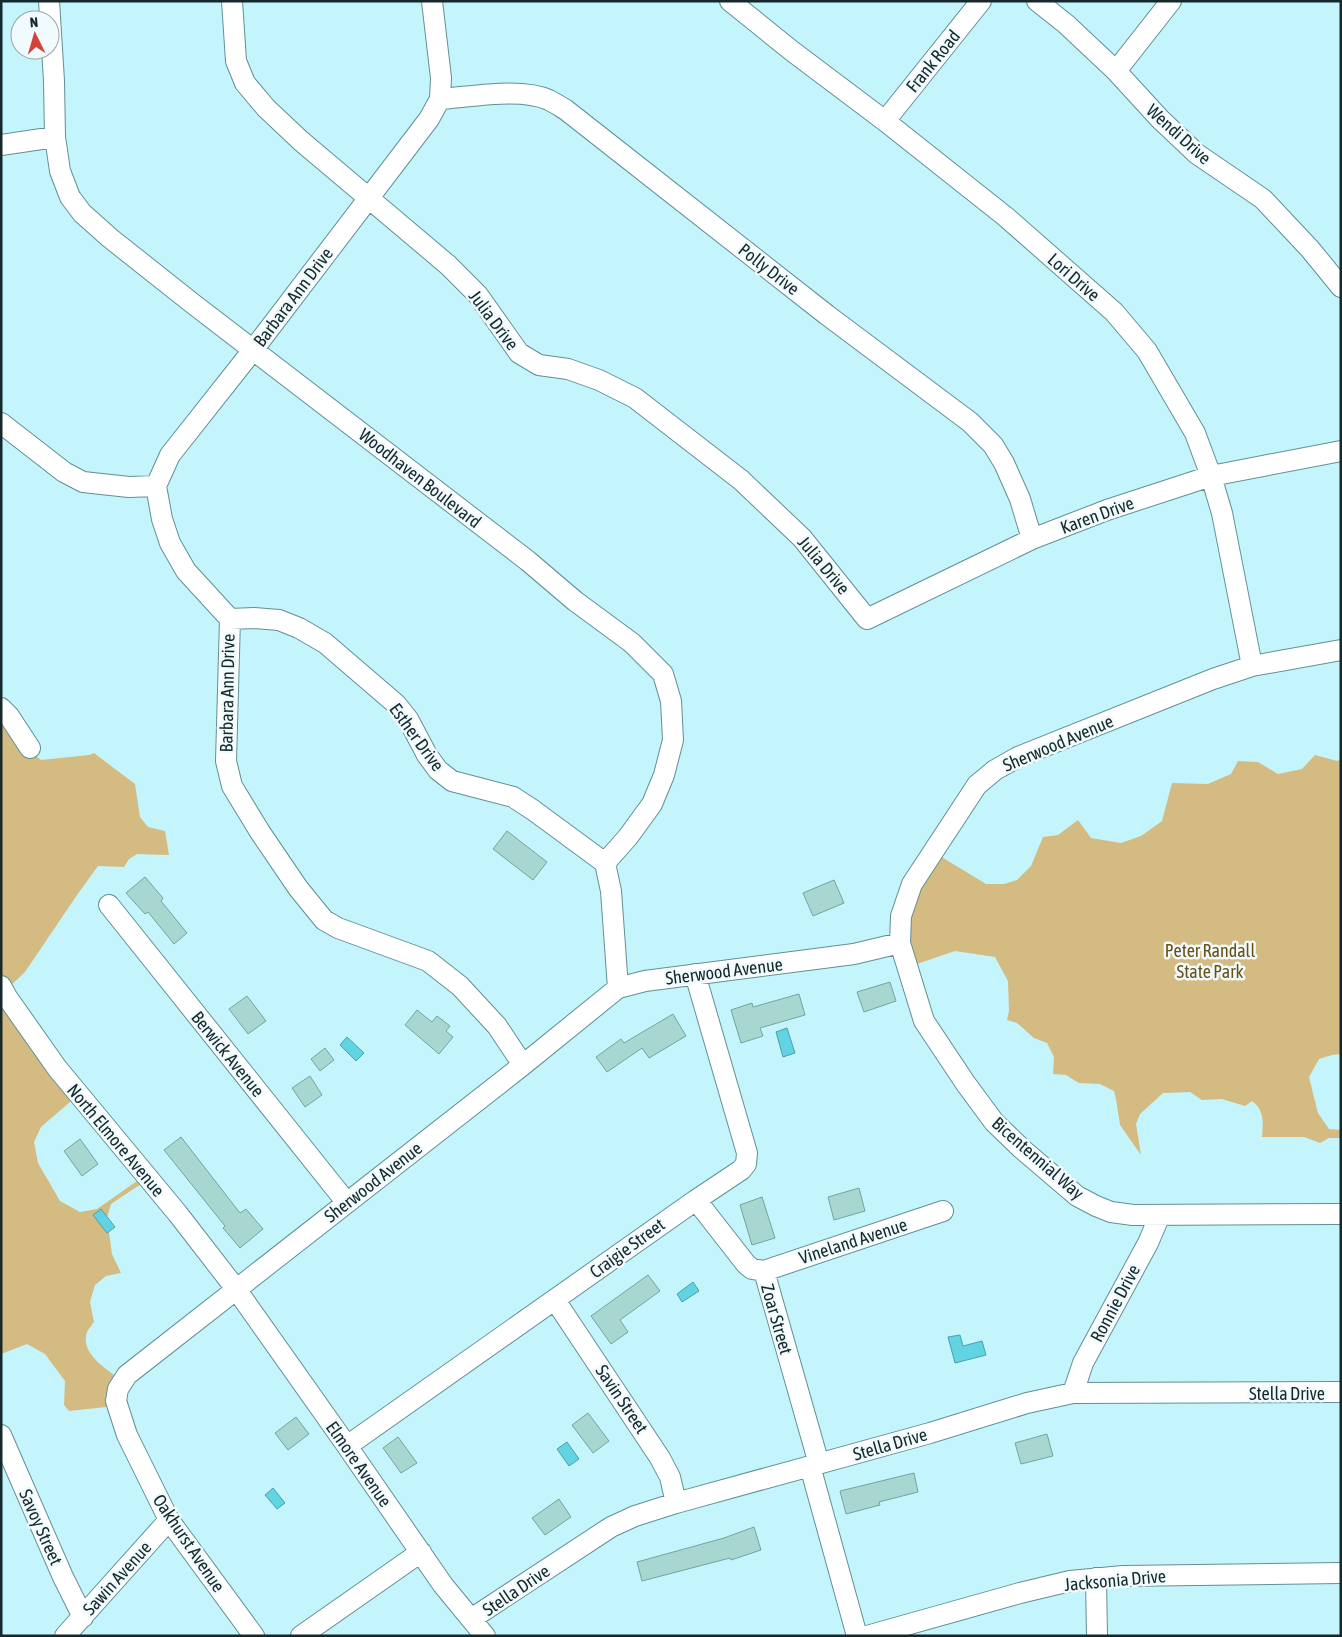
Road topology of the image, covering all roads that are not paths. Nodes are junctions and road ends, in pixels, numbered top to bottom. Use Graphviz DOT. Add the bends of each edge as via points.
graph roads {
  1 [pos="49,1"];
  2 [pos="232,1"];
  3 [pos="432,1"];
  4 [pos="730,1"];
  5 [pos="981,1"];
  6 [pos="1037,1"];
  7 [pos="1171,1"];
  8 [pos="1116,71"];
  9 [pos="440,99"];
  10 [pos="885,121"];
  11 [pos="55,137"];
  12 [pos="1,145"];
  13 [pos="369,198"];
  14 [pos="1341,287"];
  15 [pos="253,350"];
  16 [pos="1,423"];
  17 [pos="1341,451"];
  18 [pos="1211,476"];
  19 [pos="156,486"];
  20 [pos="1032,539"];
  21 [pos="230,619"];
  22 [pos="867,619"];
  23 [pos="1341,650"];
  24 [pos="1252,666"];
  25 [pos="1,708"];
  26 [pos="30,748"];
  27 [pos="605,864"];
  28 [pos="108,905"];
  29 [pos="900,943"];
  30 [pos="695,974"];
  31 [pos="1,986"];
  32 [pos="618,988"];
  33 [pos="523,1066"];
  34 [pos="696,1200"];
  35 [pos="347,1203"];
  36 [pos="943,1211"];
  37 [pos="1341,1214"];
  38 [pos="1160,1215"];
  39 [pos="764,1270"];
  40 [pos="236,1290"];
  41 [pos="555,1300"];
  42 [pos="118,1389"];
  43 [pos="1341,1392"];
  44 [pos="1073,1393"];
  45 [pos="1,1435"];
  46 [pos="348,1446"];
  47 [pos="814,1465"];
  48 [pos="676,1503"];
  49 [pos="169,1520"];
  50 [pos="421,1552"];
  51 [pos="1341,1574"];
  52 [pos="1096,1578"];
  53 [pos="83,1617"];
  54 [pos="471,1619"];
  55 [pos="65,1636"];
  56 [pos="254,1636"];
  57 [pos="301,1636"];
  58 [pos="485,1636"];
  59 [pos="857,1636"];
  60 [pos="867,1636"];
  61 [pos="1097,1636"];
  1 -- 11 [label="street, Woodhaven Boulevard"];
  2 -- 13 [label="street, Julia Drive" via="236,61 245,83 266,108"];
  3 -- 9 [label="street, Barbara Ann Drive" via="441,78"];
  4 -- 10 [label="street, Lori Drive"];
  5 -- 10 [label="street, Frank Road"];
  6 -- 8 [label="street, Wendi Drive"];
  7 -- 8 [label="street"];
  8 -- 14 [label="street, Wendi Drive" via="1197,154 1263,199"];
  9 -- 13 [label="street, Barbara Ann Drive" via="430,119"];
  9 -- 20 [label="street, Polly Drive" via="532,95 566,110 827,315 970,422 993,445 1004,463 1020,499"];
  10 -- 18 [label="street, Lori Drive" via="1006,217 1114,312 1148,351 1195,434"];
  11 -- 12 [label="street"];
  11 -- 15 [label="street, Woodhaven Boulevard" via="60,172 70,197 82,213"];
  13 -- 15 [label="street, Barbara Ann Drive"];
  13 -- 22 [label="street, Julia Drive" via="472,289 519,353 539,365 568,369 635,398 741,480 802,538"];
  15 -- 19 [label="street, Barbara Ann Drive" via="170,455"];
  15 -- 27 [label="street, Woodhaven Boulevard" via="632,643 662,674 671,701 673,740 664,775 652,804"];
  16 -- 19 [label="street" via="64,472 83,482"];
  17 -- 18 [label="street, Karen Drive"];
  18 -- 20 [label="street, Karen Drive"];
  18 -- 24 [label="street, Lori Drive" via="1222,513"];
  19 -- 21 [label="street, Barbara Ann Drive" via="170,543 186,571"];
  20 -- 22 [label="street, Karen Drive"];
  21 -- 27 [label="street, Esther Drive" via="279,620 324,643 396,704 438,770 452,781 513,797"];
  21 -- 33 [label="street, Barbara Ann Drive" via="226,761 232,786 260,832 324,920 428,961 460,986 497,1026"];
  23 -- 24 [label="street, Sherwood Avenue"];
  24 -- 29 [label="street, Sherwood Avenue" via="1018,757 995,770 977,785 912,884 901,916"];
  25 -- 26 [label="street"];
  27 -- 32 [label="street" via="611,891"];
  28 -- 35 [label="street, Berwick Avenue"];
  29 -- 30 [label="street, Sherwood Avenue" via="854,954"];
  29 -- 38 [label="street, Bicentennial Way" via="924,1021 994,1122 1077,1196 1111,1212"];
  30 -- 32 [label="street, Sherwood Avenue"];
  30 -- 34 [label="street, Craigie Street" via="747,1154 746,1164 741,1170"];
  31 -- 40 [label="street, North Elmore Avenue" via="56,1068 178,1214"];
  32 -- 33 [label="street, Sherwood Avenue"];
  33 -- 35 [label="street, Sherwood Avenue"];
  34 -- 39 [label="street, Zoar Street" via="746,1264 752,1269"];
  34 -- 41 [label="street, Craigie Street"];
  35 -- 40 [label="street, Sherwood Avenue"];
  36 -- 39 [label="street, Vineland Avenue"];
  37 -- 38 [label="street, Bicentennial Way"];
  38 -- 44 [label="street, Ronnie Drive" via="1083,1363"];
  39 -- 47 [label="street, Zoar Street"];
  40 -- 42 [label="street, Sherwood Avenue" via="127,1375"];
  40 -- 46 [label="street, Elmore Avenue"];
  41 -- 46 [label="street, Craigie Street"];
  41 -- 48 [label="street, Savin Street" via="660,1458 670,1477"];
  42 -- 49 [label="street, Oakhurst Avenue" via="116,1401 127,1435"];
  43 -- 44 [label="street, Stella Drive"];
  44 -- 47 [label="street, Stella Drive" via="1027,1403"];
  45 -- 53 [label="street, Savoy Street"];
  46 -- 50 [label="street, Elmore Avenue"];
  47 -- 48 [label="street, Stella Drive"];
  47 -- 59 [label="street, Zoar Street"];
  48 -- 54 [label="street, Stella Drive" via="611,1527"];
  49 -- 53 [label="street, Sawin Avenue"];
  49 -- 56 [label="street, Oakhurst Avenue"];
  50 -- 54 [label="street, Elmore Avenue"];
  50 -- 57 [label="street"];
  51 -- 52 [label="street, Jacksonia Drive"];
  52 -- 60 [label="street, Jacksonia Drive" via="1020,1593"];
  52 -- 61 [label="street"];
  53 -- 55 [label="street, Sawin Avenue"];
  54 -- 58 [label="street, Elmore Avenue"];
}
